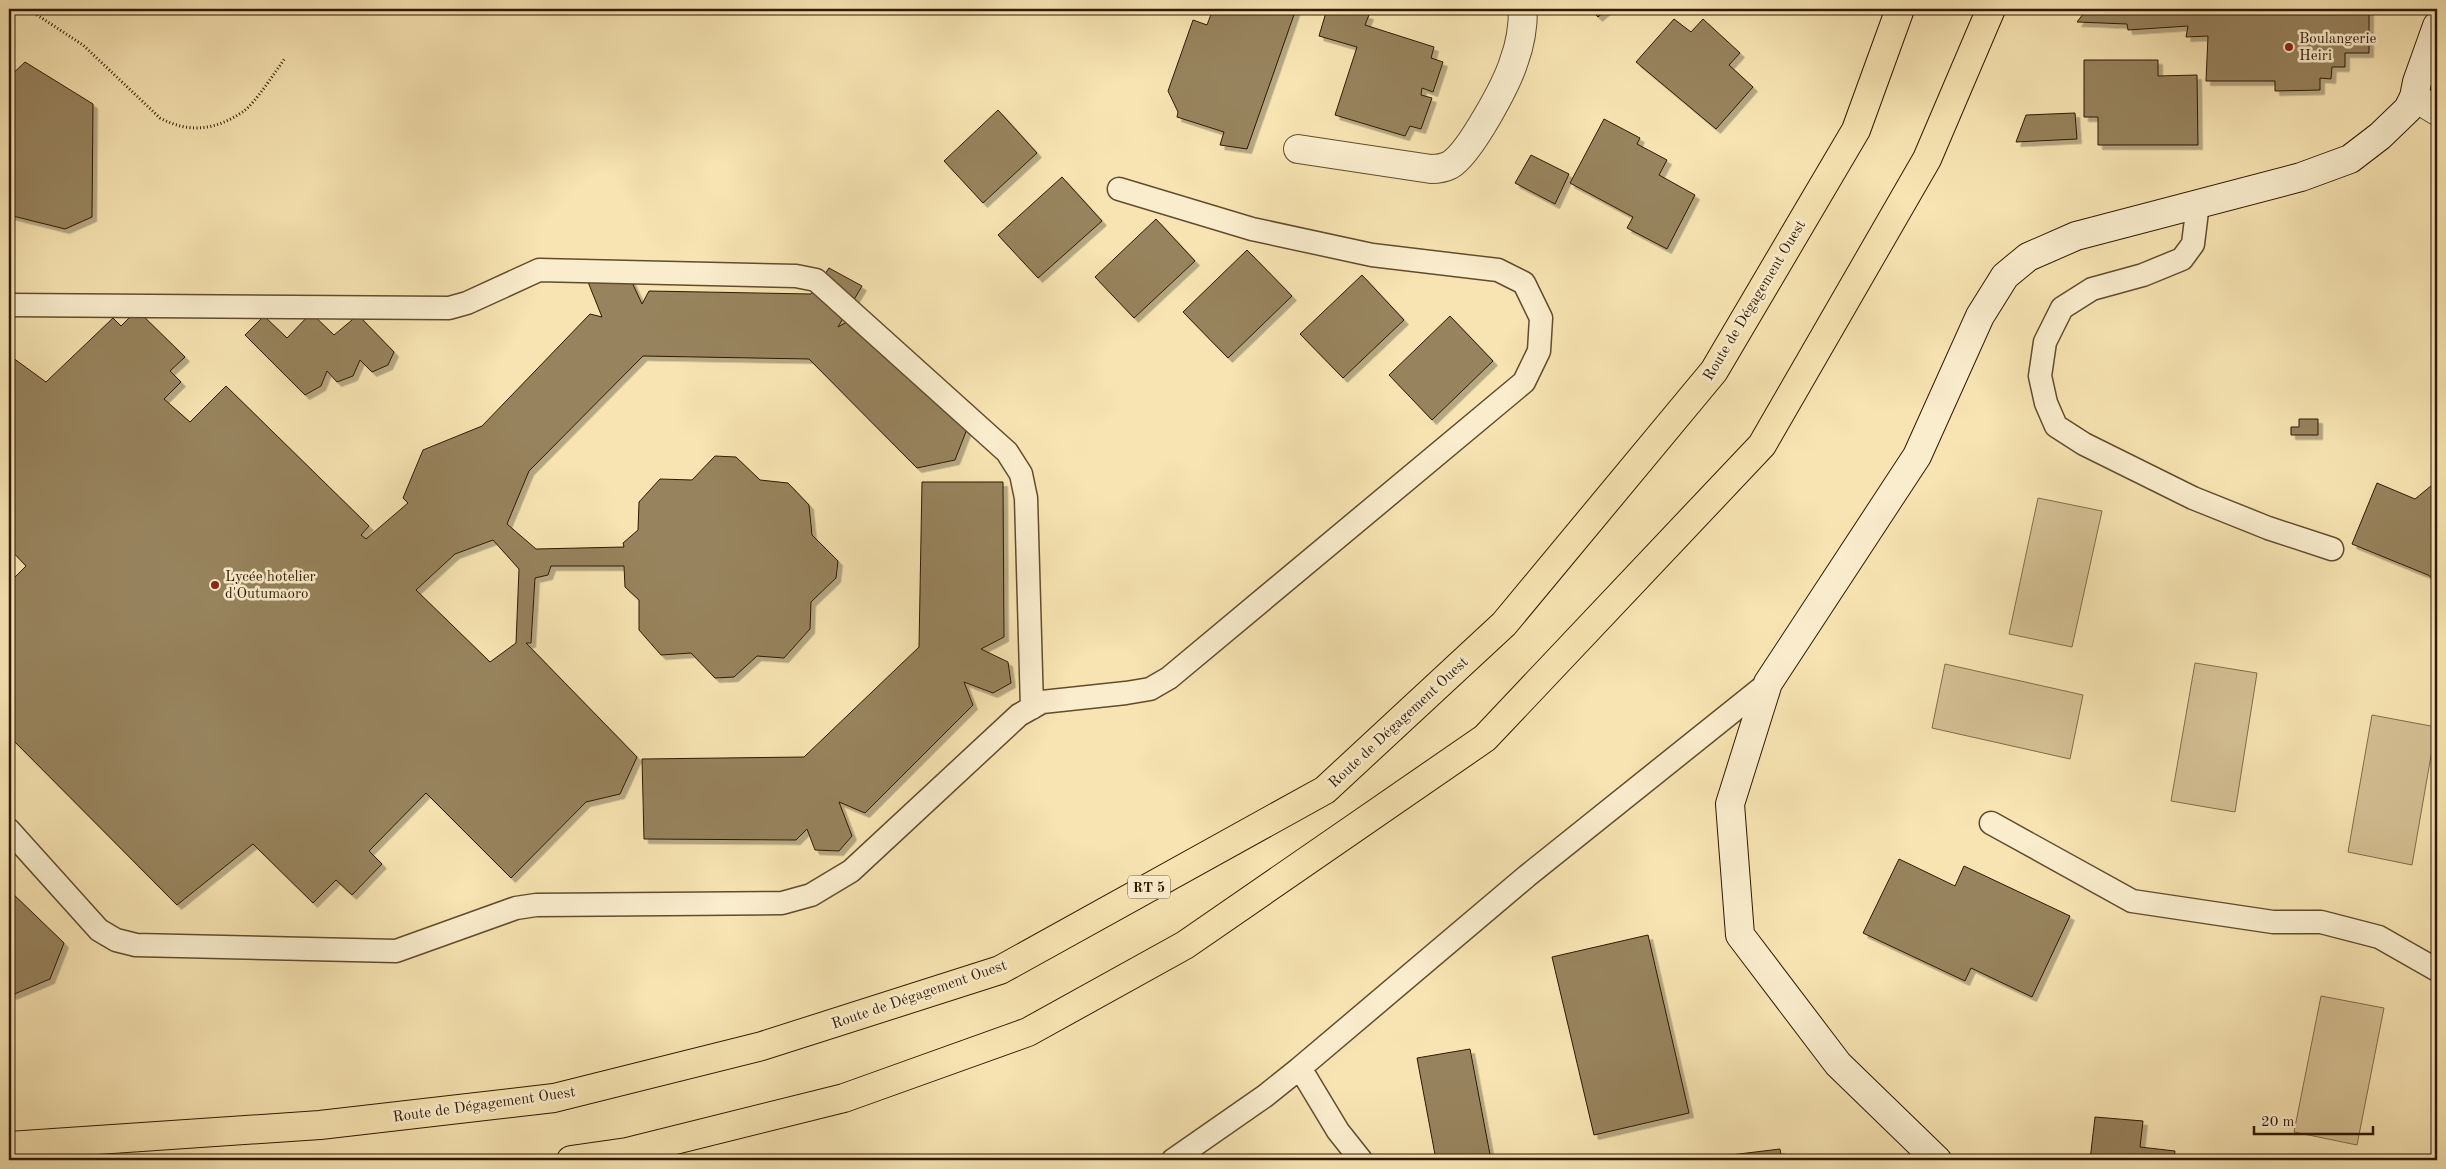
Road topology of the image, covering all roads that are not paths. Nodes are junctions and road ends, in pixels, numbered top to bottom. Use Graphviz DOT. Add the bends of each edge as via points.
graph roads {
  1 [pos="1523,9"];
  2 [pos="1900,9"];
  3 [pos="1991,9"];
  4 [pos="2437,26"];
  5 [pos="2414,97"];
  6 [pos="2437,112"];
  7 [pos="1298,149"];
  8 [pos="1119,189"];
  9 [pos="2198,203"];
  10 [pos="9,305"];
  11 [pos="2332,549"];
  12 [pos="1768,683"];
  13 [pos="1032,708"];
  14 [pos="1991,823"];
  15 [pos="9,830"];
  16 [pos="2437,970"];
  17 [pos="1300,1068"];
  18 [pos="9,1146"];
  19 [pos="571,1160"];
  20 [pos="1173,1160"];
  21 [pos="1361,1160"];
  22 [pos="1937,1160"];
  1 -- 7 [label="main road" via="1521,36 1502,92 1464,150 1451,164 1431,169"];
  2 -- 18 [label="highway, Route de Dégagement Ouest / RT 5" via="1856,130 1714,371 1504,624 1325,790 1000,970 762,1046 554,1098 320,1125"];
  3 -- 19 [label="highway" via="1927,158 1762,445 1485,738 1185,945 1028,1032 844,1098 627,1152"];
  4 -- 5 [label="main road"];
  5 -- 6 [label="main road"];
  5 -- 9 [label="main road" via="2408,109 2380,136 2350,158 2301,177"];
  8 -- 13 [label="lane" via="1252,229 1372,255 1498,270 1524,283 1541,318 1539,351 1524,382 1169,678 1150,689 1058,699"];
  9 -- 11 [label="lane" via="2193,244 2182,259 2142,275 2092,289 2062,308 2045,342 2040,376 2046,403 2056,426 2084,444 2193,498"];
  9 -- 12 [label="main road" via="2076,236 2028,257 2005,276 1980,316 1917,456"];
  10 -- 13 [label="lane" via="449,308 539,270 796,276 816,280 1007,452 1021,474 1026,498"];
  12 -- 17 [label="lane" via="1527,876"];
  12 -- 22 [label="main road" via="1730,804 1740,935 1838,1064"];
  13 -- 15 [label="lane" via="1019,716 851,871 811,895 782,903 536,905 516,908 396,951 136,945 116,940 99,930"];
  14 -- 16 [label="lane" via="2132,901 2273,922 2321,922 2379,937"];
  17 -- 20 [label="lane"];
  17 -- 21 [label="lane" via="1338,1131"];
}
